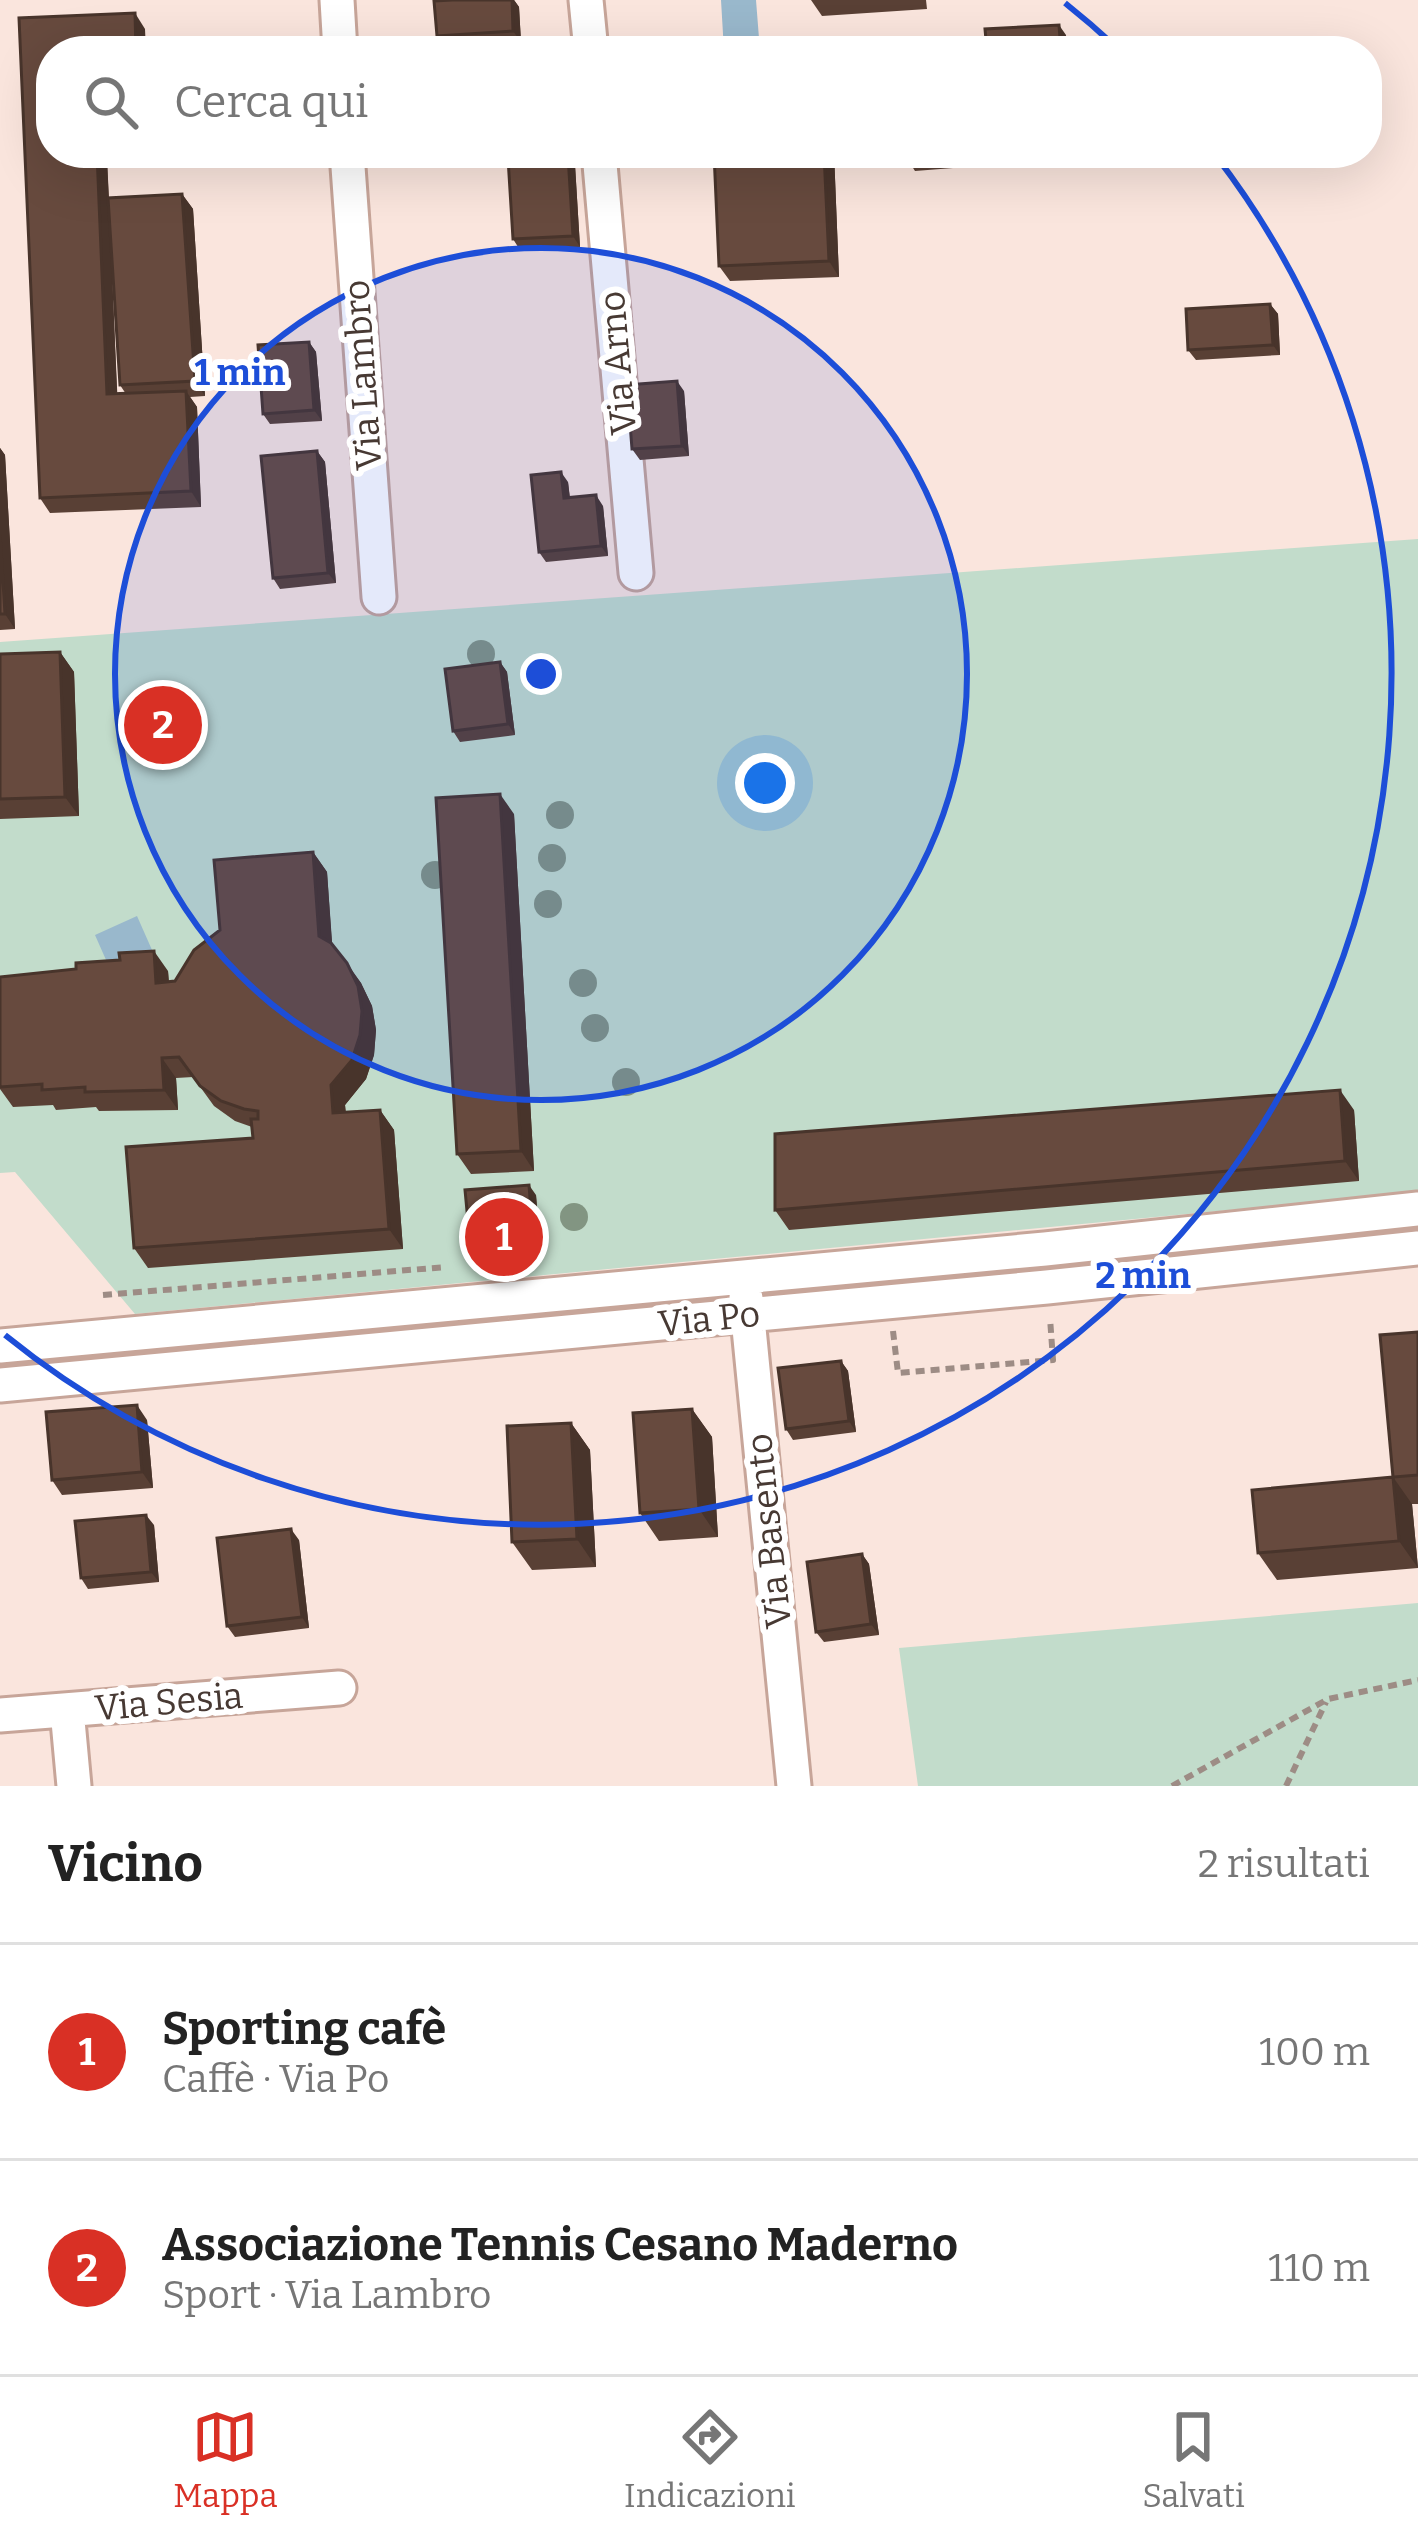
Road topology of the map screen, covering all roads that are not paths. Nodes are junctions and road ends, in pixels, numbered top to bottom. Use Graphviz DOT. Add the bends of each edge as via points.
graph roads {
  1 [pos="337,0"];
  2 [pos="586,0"];
  3 [pos="339,36"];
  4 [pos="590,36"];
  5 [pos="348,168"];
  6 [pos="600,168"];
  7 [pos="636,573"];
  8 [pos="379,597"];
  9 [pos="1418,1209"];
  10 [pos="1418,1248"];
  11 [pos="744,1276"];
  12 [pos="748,1316"];
  13 [pos="0,1346"];
  14 [pos="0,1384"];
  15 [pos="339,1688"];
  16 [pos="67,1710"];
  17 [pos="0,1715"];
  18 [pos="74,1786"];
  19 [pos="794,1786"];
  1 -- 3 [label="street"];
  2 -- 4 [label="street"];
  5 -- 8 [label="street, Via Lambro"];
  6 -- 7 [label="street, Via Arno"];
  9 -- 11 [label="street, Via Po"];
  10 -- 12 [label="street, Via Po"];
  11 -- 12 [label="street, Via Basento"];
  11 -- 13 [label="street, Via Po"];
  12 -- 14 [label="street, Via Po"];
  12 -- 19 [label="street, Via Basento"];
  15 -- 16 [label="street, Via Sesia"];
  16 -- 17 [label="street, Via Sesia"];
  16 -- 18 [label="street"];
}
